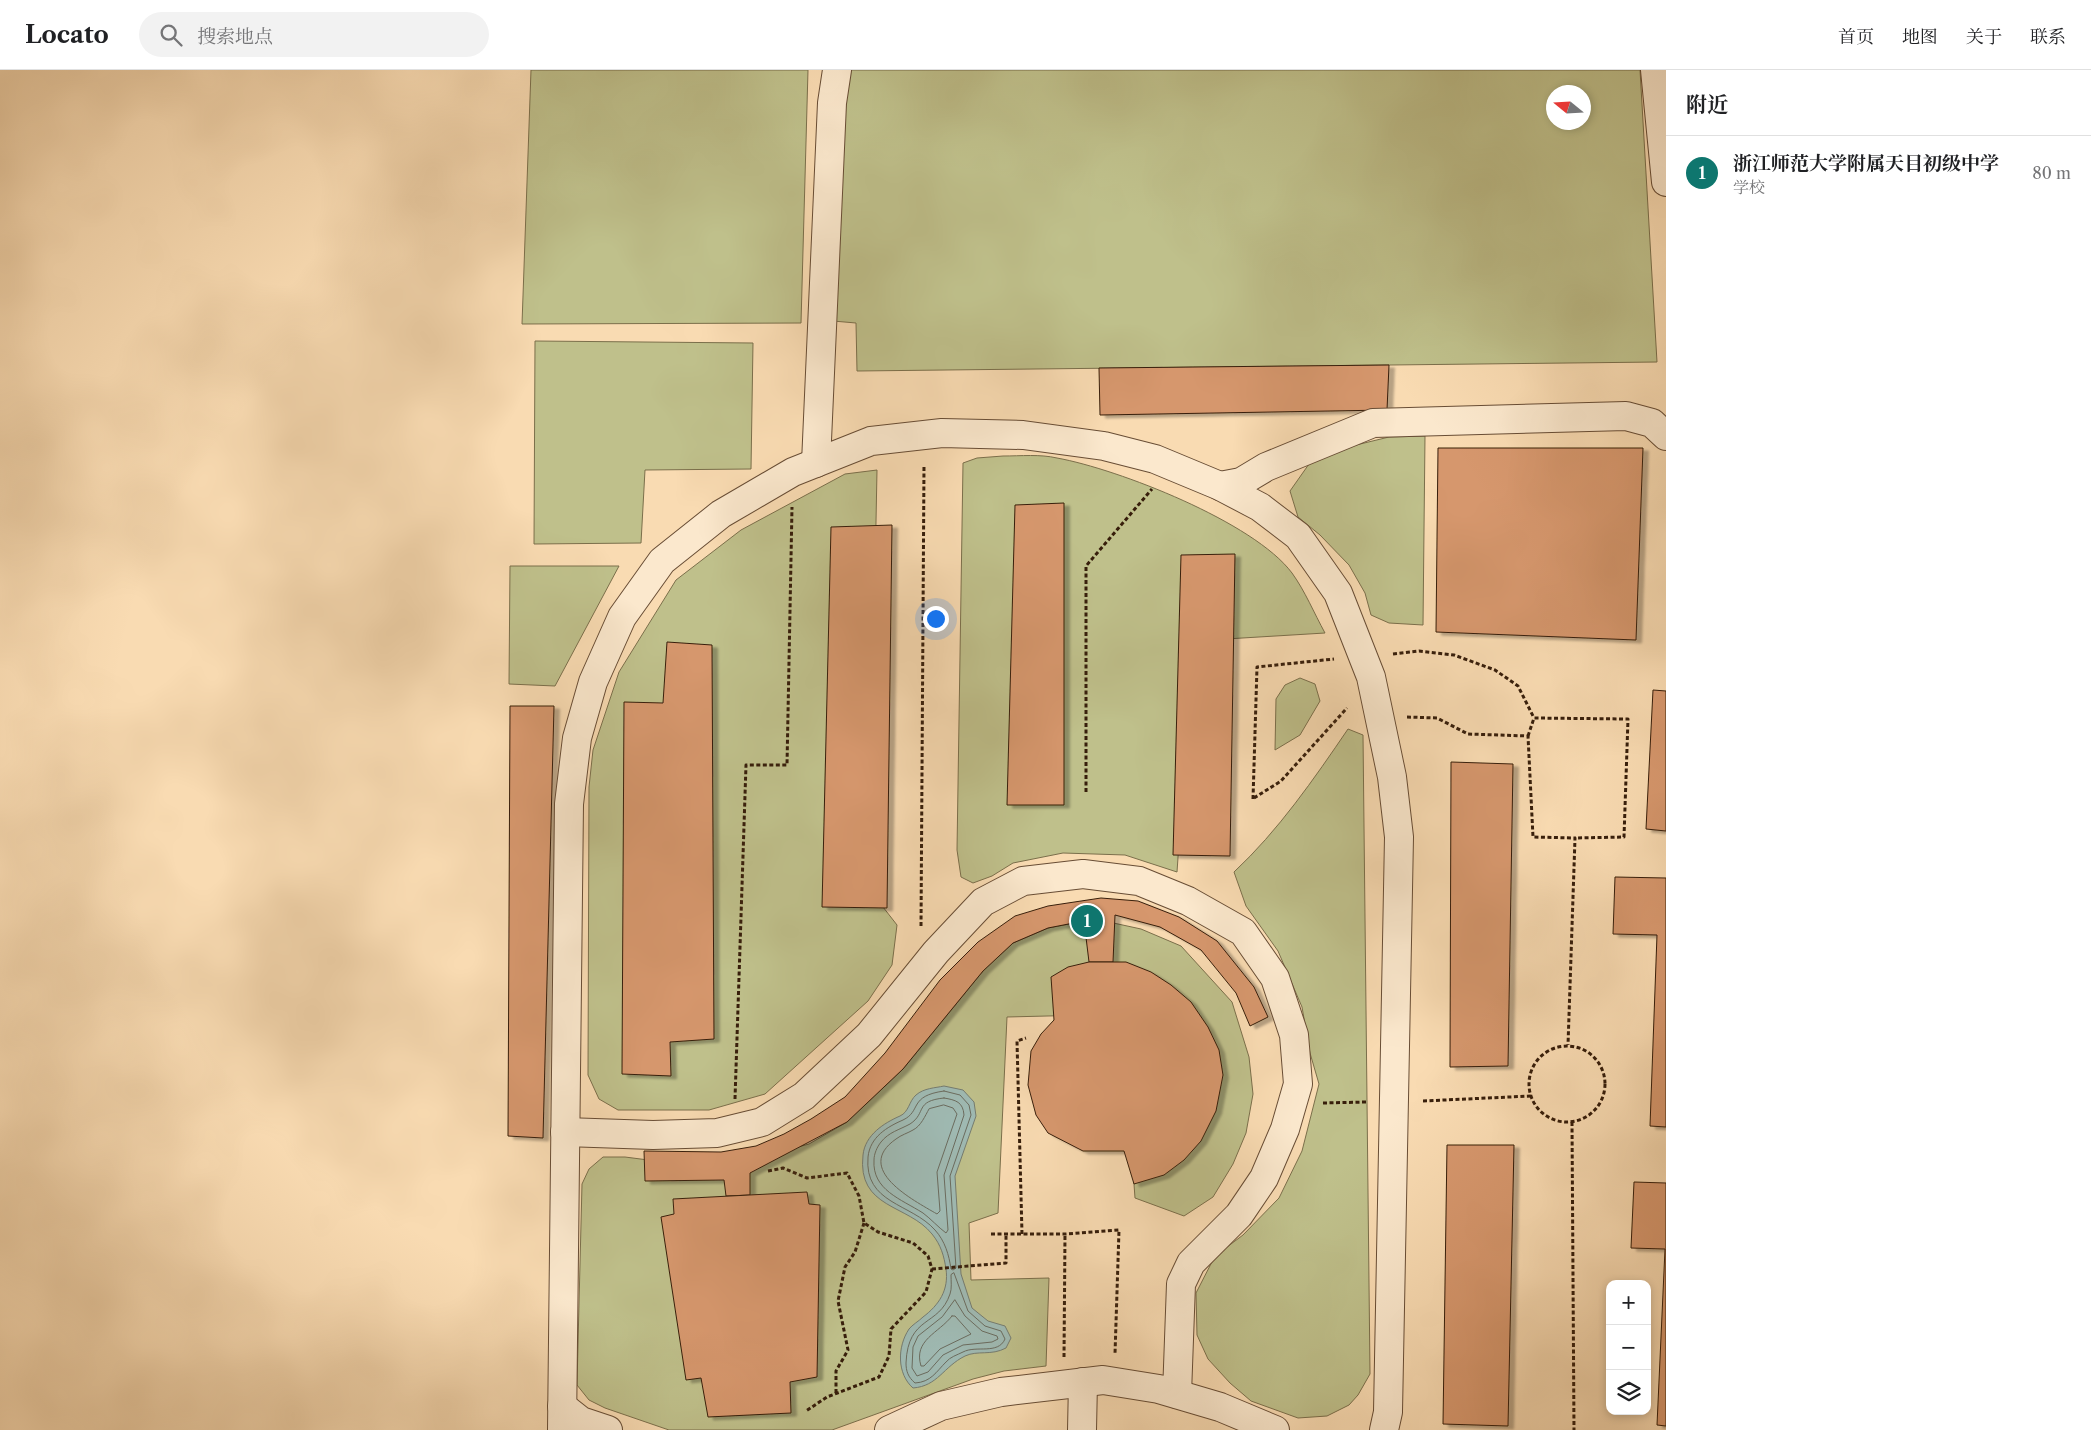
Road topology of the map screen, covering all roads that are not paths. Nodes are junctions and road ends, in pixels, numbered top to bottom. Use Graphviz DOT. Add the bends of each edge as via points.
graph roads {
  1 [pos="838,70"];
  2 [pos="1655,70"];
  3 [pos="1666,182"];
  4 [pos="1666,436"];
  5 [pos="805,468"];
  6 [pos="1220,486"];
  7 [pos="565,1132"];
  8 [pos="1073,1384"];
  9 [pos="1177,1394"];
  10 [pos="562,1418"];
  11 [pos="608,1430"];
  12 [pos="888,1430"];
  13 [pos="1082,1430"];
  14 [pos="1275,1430"];
  15 [pos="1384,1430"];
  1 -- 5 [label="street" via="832,103"];
  2 -- 3 [label="street"];
  4 -- 6 [label="street" via="1652,423 1626,416 1373,423 1266,467 1241,482"];
  5 -- 6 [label="street" via="871,441 942,433 1023,435 1104,446 1155,459"];
  5 -- 7 [label="street" via="721,514 662,561 622,617 593,682 577,738 569,804"];
  6 -- 15 [label="street" via="1260,507 1298,536 1338,593 1377,704 1392,777 1399,837 1388,1402"];
  7 -- 9 [label="street" via="717,1134 762,1122 804,1096 868,1035 983,902 1023,881 1083,874 1138,881 1188,901 1243,932 1275,978 1294,1035 1298,1084 1285,1129 1264,1178 1239,1215 1191,1264 1181,1284"];
  7 -- 10 [label="street"];
  8 -- 9 [label="street" via="1103,1380"];
  8 -- 12 [label="street" via="1001,1392 941,1406"];
  8 -- 13 [label="street"];
  9 -- 14 [label="street" via="1220,1407"];
  10 -- 11 [label="street"];
}
